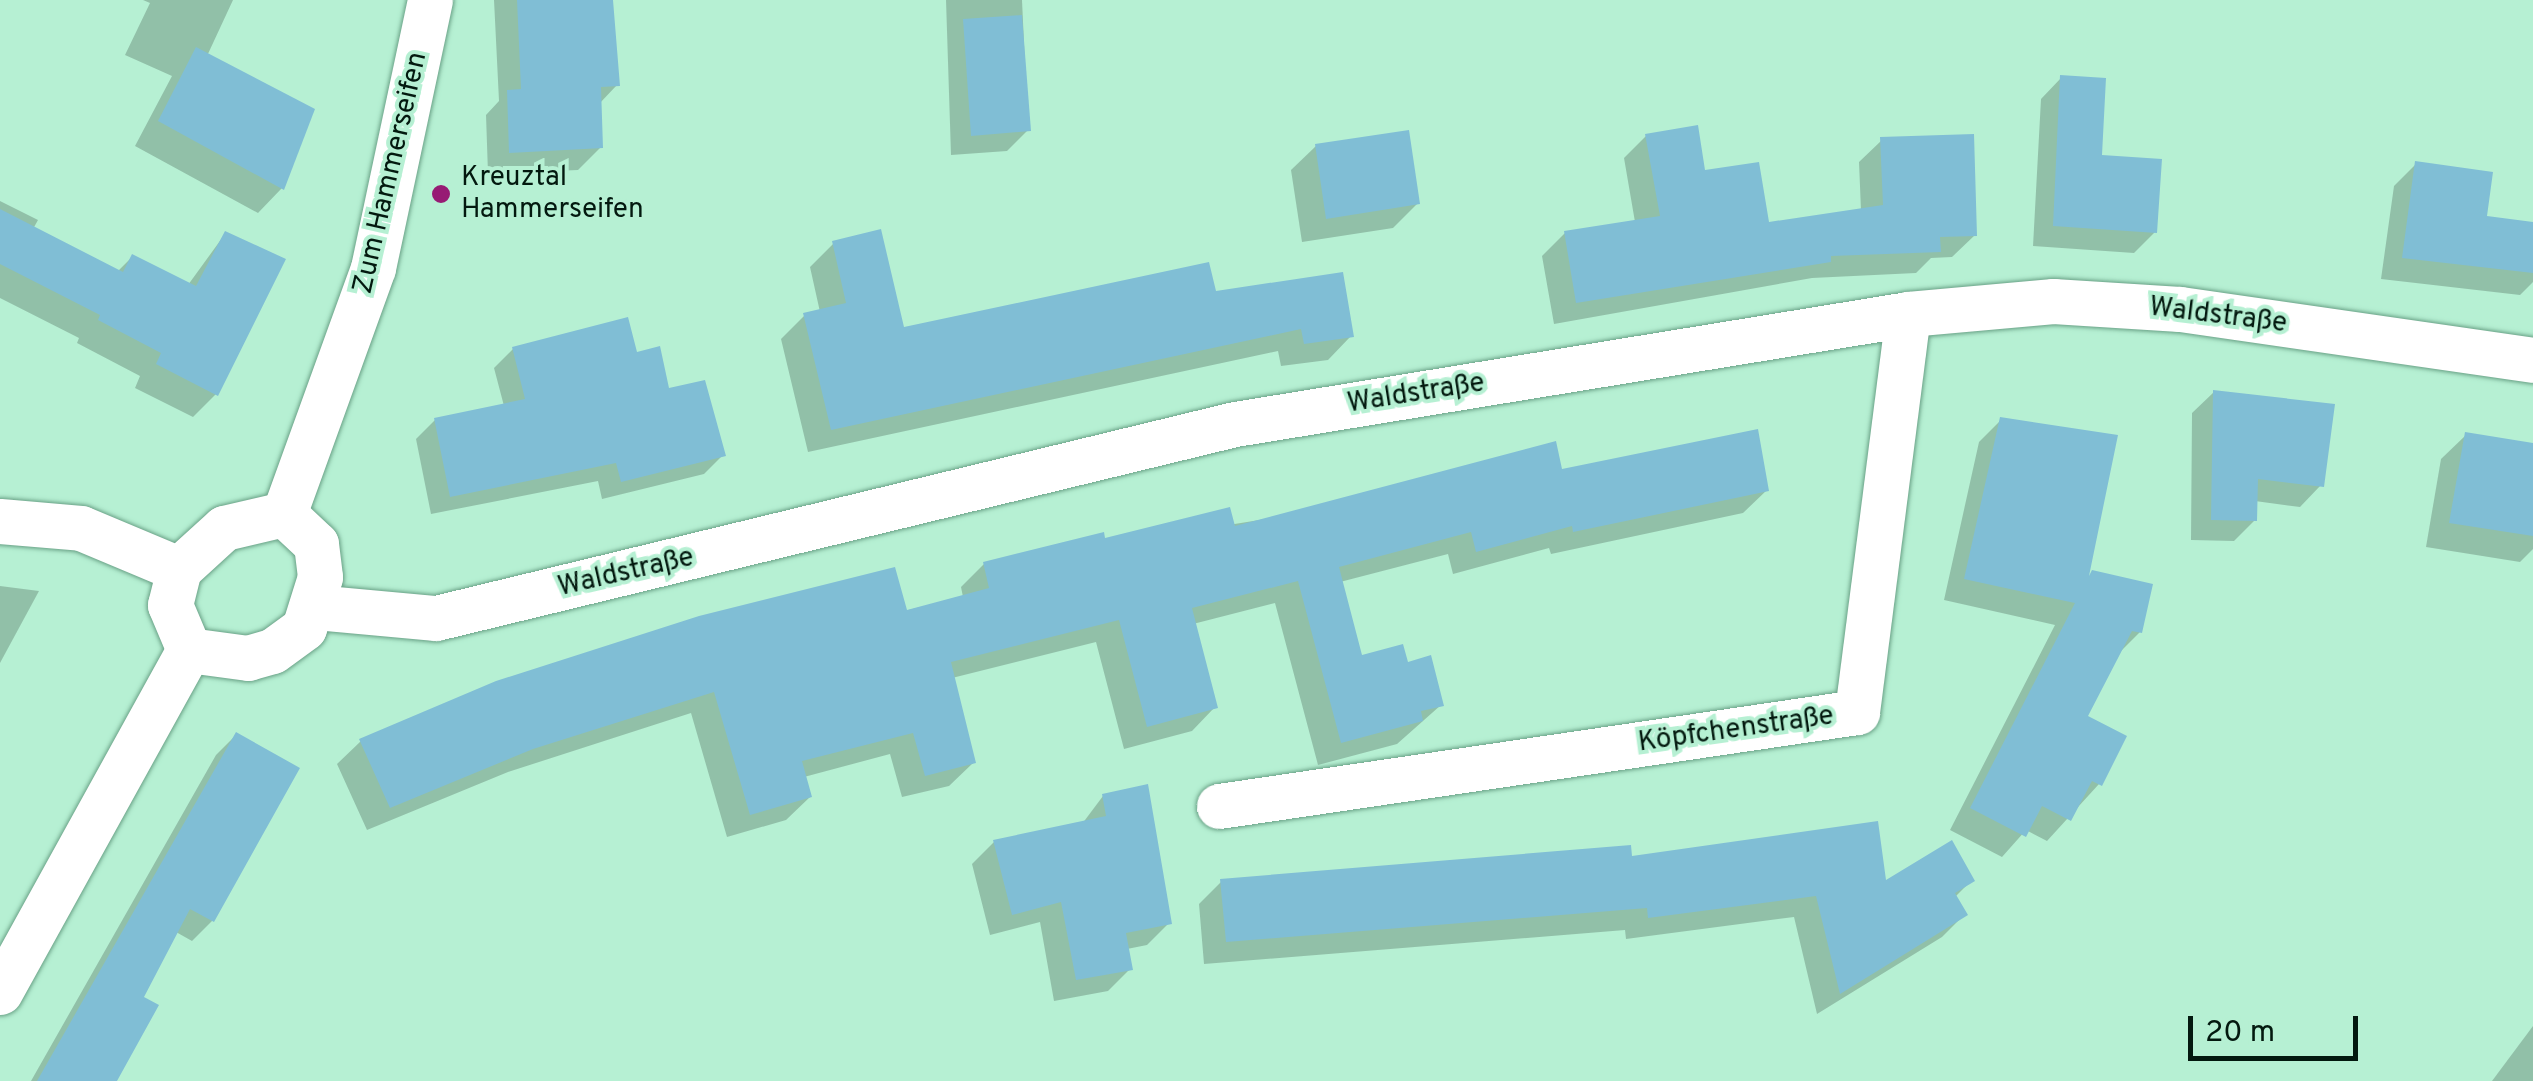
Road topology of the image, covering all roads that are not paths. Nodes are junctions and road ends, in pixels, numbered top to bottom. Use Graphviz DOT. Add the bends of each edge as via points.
graph roads {
  1 [pos="430,0"];
  2 [pos="1908,314"];
  3 [pos="2533,360"];
  4 [pos="284,514"];
  5 [pos="0,521"];
  6 [pos="179,569"];
  7 [pos="314,607"];
  8 [pos="189,650"];
  9 [pos="1219,806"];
  10 [pos="0,992"];
  1 -- 4 [label="street, Zum Hammerseifen" via="373,268"];
  2 -- 3 [label="street, Waldstraße" via="2053,301 2180,309"];
  2 -- 7 [label="street, Waldstraße" via="1236,424 436,618"];
  2 -- 9 [label="street, Köpfchenstraße" via="1857,712"];
  4 -- 6 [label="street" via="224,528"];
  4 -- 7 [label="street" via="316,544 320,577"];
  5 -- 6 [label="street" via="81,528"];
  6 -- 8 [label="street" via="170,605"];
  7 -- 8 [label="street" via="304,628 272,651 248,658"];
  8 -- 10 [label="street"];
}
